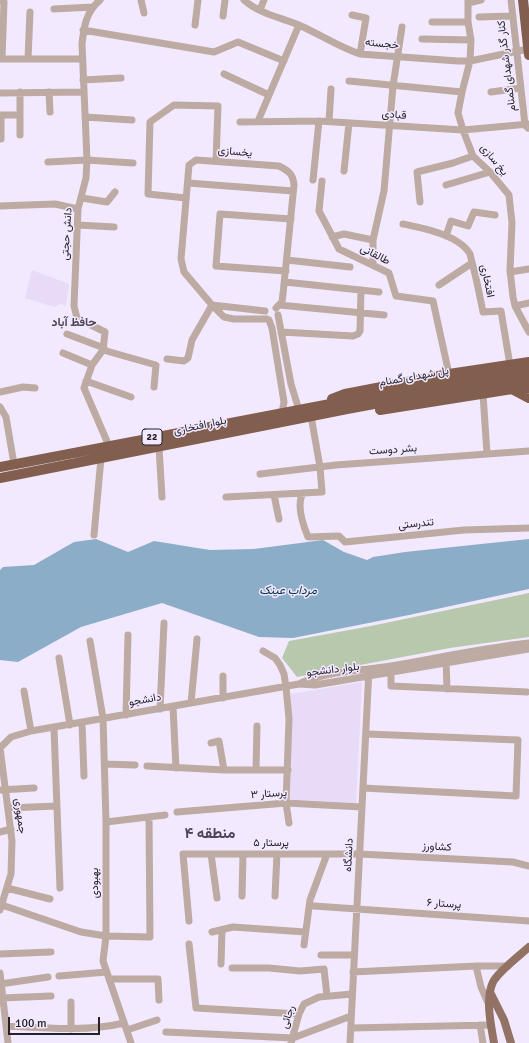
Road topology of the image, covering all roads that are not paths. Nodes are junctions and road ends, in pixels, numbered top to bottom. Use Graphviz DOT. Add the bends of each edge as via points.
graph roads {
  1 [pos="100,0"];
  2 [pos="141,0"];
  3 [pos="198,0"];
  4 [pos="225,0"];
  5 [pos="244,0"];
  6 [pos="264,0"];
  7 [pos="481,0"];
  8 [pos="511,0"];
  9 [pos="523,0"];
  10 [pos="2,1"];
  11 [pos="468,1"];
  12 [pos="92,7"];
  13 [pos="54,9"];
  14 [pos="260,10"];
  15 [pos="30,12"];
  16 [pos="144,13"];
  17 [pos="352,15"];
  18 [pos="222,16"];
  19 [pos="513,16"];
  20 [pos="479,18"];
  21 [pos="432,22"];
  22 [pos="468,22"];
  23 [pos="194,25"];
  24 [pos="299,25"];
  25 [pos="402,27"];
  26 [pos="83,30"];
  27 [pos="422,39"];
  28 [pos="471,40"];
  29 [pos="517,51"];
  30 [pos="529,52"];
  31 [pos="360,54"];
  32 [pos="397,57"];
  33 [pos="1,59"];
  34 [pos="28,59"];
  35 [pos="82,59"];
  36 [pos="284,61"];
  37 [pos="470,61"];
  38 [pos="224,74"];
  39 [pos="122,78"];
  40 [pos="84,80"];
  41 [pos="349,81"];
  42 [pos="393,86"];
  43 [pos="521,88"];
  44 [pos="331,89"];
  45 [pos="20,92"];
  46 [pos="49,92"];
  47 [pos="84,92"];
  48 [pos="462,92"];
  49 [pos="491,92"];
  50 [pos="0,93"];
  51 [pos="269,95"];
  52 [pos="50,112"];
  53 [pos="20,114"];
  54 [pos="85,117"];
  55 [pos="132,120"];
  56 [pos="258,121"];
  57 [pos="319,121"];
  58 [pos="329,121"];
  59 [pos="240,122"];
  60 [pos="349,123"];
  61 [pos="390,126"];
  62 [pos="528,126"];
  63 [pos="463,130"];
  64 [pos="20,135"];
  65 [pos="1,139"];
  66 [pos="473,156"];
  67 [pos="87,160"];
  68 [pos="216,161"];
  69 [pos="48,162"];
  70 [pos="132,163"];
  71 [pos="344,172"];
  72 [pos="490,172"];
  73 [pos="313,180"];
  74 [pos="322,182"];
  75 [pos="188,183"];
  76 [pos="446,185"];
  77 [pos="293,191"];
  78 [pos="115,192"];
  79 [pos="82,198"];
  80 [pos="186,198"];
  81 [pos="420,202"];
  82 [pos="0,206"];
  83 [pos="78,209"];
  84 [pos="495,215"];
  85 [pos="291,219"];
  86 [pos="403,224"];
  87 [pos="78,225"];
  88 [pos="114,227"];
  89 [pos="446,236"];
  90 [pos="332,237"];
  91 [pos="373,240"];
  92 [pos="287,260"];
  93 [pos="472,263"];
  94 [pos="373,265"];
  95 [pos="350,267"];
  96 [pos="529,270"];
  97 [pos="286,271"];
  98 [pos="510,272"];
  99 [pos="284,282"];
  100 [pos="439,285"];
  101 [pos="362,290"];
  102 [pos="379,292"];
  103 [pos="529,303"];
  104 [pos="212,305"];
  105 [pos="515,306"];
  106 [pos="278,309"];
  107 [pos="265,311"];
  108 [pos="361,313"];
  109 [pos="384,315"];
  110 [pos="268,319"];
  111 [pos="281,332"];
  112 [pos="529,332"];
  113 [pos="67,334"];
  114 [pos="104,349"];
  115 [pos="63,353"];
  116 [pos="286,355"];
  117 [pos="277,356"];
  118 [pos="166,359"];
  119 [pos="529,362"];
  120 [pos="92,365"];
  121 [pos="510,365"];
  122 [pos="461,372"];
  123 [pos="529,372"];
  124 [pos="449,374"];
  125 [pos="86,380"];
  126 [pos="529,380"];
  127 [pos="154,387"];
  128 [pos="34,388"];
  129 [pos="529,388"];
  130 [pos="512,389"];
  131 [pos="0,392"];
  132 [pos="483,394"];
  133 [pos="132,397"];
  134 [pos="461,397"];
  135 [pos="529,398"];
  136 [pos="301,409"];
  137 [pos="1,410"];
  138 [pos="282,413"];
  139 [pos="311,416"];
  140 [pos="109,446"];
  141 [pos="160,447"];
  142 [pos="529,451"];
  143 [pos="487,454"];
  144 [pos="101,458"];
  145 [pos="14,464"];
  146 [pos="0,467"];
  147 [pos="320,467"];
  148 [pos="260,474"];
  149 [pos="0,478"];
  150 [pos="303,493"];
  151 [pos="274,495"];
  152 [pos="162,497"];
  153 [pos="226,497"];
  154 [pos="279,519"];
  155 [pos="529,528"];
  156 [pos="94,535"];
  157 [pos="164,623"];
  158 [pos="128,635"];
  159 [pos="197,639"];
  160 [pos="90,641"];
  161 [pos="529,643"];
  162 [pos="510,648"];
  163 [pos="529,649"];
  164 [pos="263,651"];
  165 [pos="445,655"];
  166 [pos="59,658"];
  167 [pos="446,663"];
  168 [pos="369,673"];
  169 [pos="390,673"];
  170 [pos="223,676"];
  171 [pos="299,684"];
  172 [pos="286,687"];
  173 [pos="447,689"];
  174 [pos="24,691"];
  175 [pos="527,692"];
  176 [pos="223,698"];
  177 [pos="191,703"];
  178 [pos="173,707"];
  179 [pos="160,709"];
  180 [pos="126,715"];
  181 [pos="104,718"];
  182 [pos="82,723"];
  183 [pos="70,725"];
  184 [pos="257,726"];
  185 [pos="54,728"];
  186 [pos="31,731"];
  187 [pos="367,734"];
  188 [pos="211,743"];
  189 [pos="0,748"];
  190 [pos="105,764"];
  191 [pos="135,765"];
  192 [pos="147,766"];
  193 [pos="176,768"];
  194 [pos="224,770"];
  195 [pos="256,770"];
  196 [pos="288,770"];
  197 [pos="84,776"];
  198 [pos="34,788"];
  199 [pos="363,788"];
  200 [pos="3,790"];
  201 [pos="286,803"];
  202 [pos="57,806"];
  203 [pos="362,806"];
  204 [pos="8,808"];
  205 [pos="177,812"];
  206 [pos="164,815"];
  207 [pos="149,817"];
  208 [pos="106,822"];
  209 [pos="289,823"];
  210 [pos="11,829"];
  211 [pos="0,832"];
  212 [pos="211,854"];
  213 [pos="243,854"];
  214 [pos="277,854"];
  215 [pos="327,854"];
  216 [pos="360,854"];
  217 [pos="529,860"];
  218 [pos="513,862"];
  219 [pos="529,866"];
  220 [pos="7,888"];
  221 [pos="60,888"];
  222 [pos="242,896"];
  223 [pos="275,896"];
  224 [pos="217,898"];
  225 [pos="50,899"];
  226 [pos="314,906"];
  227 [pos="1,908"];
  228 [pos="357,909"];
  229 [pos="189,921"];
  230 [pos="529,921"];
  231 [pos="222,930"];
  232 [pos="212,932"];
  233 [pos="305,932"];
  234 [pos="106,936"];
  235 [pos="189,944"];
  236 [pos="304,945"];
  237 [pos="529,947"];
  238 [pos="51,952"];
  239 [pos="0,954"];
  240 [pos="321,955"];
  241 [pos="354,955"];
  242 [pos="221,964"];
  243 [pos="476,966"];
  244 [pos="508,966"];
  245 [pos="232,968"];
  246 [pos="353,972"];
  247 [pos="0,973"];
  248 [pos="59,976"];
  249 [pos="108,976"];
  250 [pos="48,977"];
  251 [pos="0,984"];
  252 [pos="490,991"];
  253 [pos="352,994"];
  254 [pos="51,996"];
  255 [pos="326,996"];
  256 [pos="2,998"];
  257 [pos="159,1000"];
  258 [pos="71,1002"];
  259 [pos="490,1006"];
  260 [pos="299,1014"];
  261 [pos="351,1016"];
  262 [pos="157,1020"];
  263 [pos="480,1025"];
  264 [pos="491,1025"];
  265 [pos="126,1027"];
  266 [pos="350,1028"];
  267 [pos="71,1029"];
  268 [pos="4,1030"];
  269 [pos="166,1032"];
  270 [pos="292,1040"];
  271 [pos="8,1043"];
  272 [pos="131,1043"];
  273 [pos="348,1043"];
  274 [pos="483,1043"];
  275 [pos="494,1043"];
  276 [pos="511,1043"];
  1 -- 12 [label="street, دانش حجتی"];
  2 -- 16 [label="street"];
  3 -- 23 [label="street"];
  4 -- 18 [label="street"];
  5 -- 14 [label="street, خجسته"];
  6 -- 14 [label="street"];
  7 -- 11 [label="street"];
  8 -- 19 [label="street, کنار گذر شهدای گمنام"];
  9 -- 30 [label="highway"];
  10 -- 33 [label="street"];
  11 -- 22 [label="street, یخ سازی"];
  12 -- 13 [label="street"];
  12 -- 26 [label="street, دانش حجتی"];
  14 -- 24 [label="street, خجسته"];
  15 -- 34 [label="street"];
  17 -- 31 [label="street" via="366,18"];
  19 -- 20 [label="street"];
  19 -- 29 [label="street, کنار گذر شهدای گمنام"];
  21 -- 22 [label="street"];
  22 -- 28 [label="street, یخ سازی"];
  24 -- 31 [label="street, خجسته"];
  24 -- 36 [label="street"];
  25 -- 32 [label="street"];
  26 -- 35 [label="street, دانش حجتی"];
  26 -- 36 [label="street" via="214,52 238,42"];
  27 -- 28 [label="street"];
  28 -- 37 [label="street, یخ سازی"];
  29 -- 30 [label="street, خجسته"];
  29 -- 37 [label="street, خجسته"];
  29 -- 43 [label="street, کنار گذر شهدای گمنام"];
  31 -- 32 [label="street, خجسته"];
  32 -- 37 [label="street, خجسته"];
  32 -- 42 [label="street"];
  33 -- 34 [label="street"];
  34 -- 35 [label="street"];
  35 -- 40 [label="street, دانش حجتی"];
  36 -- 51 [label="street"];
  37 -- 48 [label="street, یخ سازی"];
  38 -- 51 [label="street"];
  39 -- 40 [label="street"];
  40 -- 47 [label="street, دانش حجتی"];
  41 -- 42 [label="street"];
  42 -- 48 [label="street"];
  42 -- 61 [label="street"];
  43 -- 49 [label="street"];
  43 -- 62 [label="street, کنار گذر شهدای گمنام"];
  44 -- 58 [label="street"];
  45 -- 46 [label="street"];
  45 -- 50 [label="street"];
  45 -- 53 [label="street"];
  46 -- 47 [label="street"];
  46 -- 52 [label="street"];
  47 -- 54 [label="street, دانش حجتی"];
  48 -- 63 [label="street, یخ سازی" via="458,113"];
  51 -- 56 [label="street"];
  53 -- 64 [label="street"];
  53 -- 65 [label="street" via="1,115"];
  54 -- 55 [label="street"];
  54 -- 67 [label="street, دانش حجتی"];
  56 -- 57 [label="street, قبادی"];
  56 -- 59 [label="street, قبادی"];
  57 -- 58 [label="street, قبادی"];
  57 -- 73 [label="street"];
  58 -- 60 [label="street, قبادی"];
  60 -- 61 [label="street, قبادی"];
  60 -- 71 [label="street"];
  61 -- 63 [label="street, قبادی"];
  61 -- 91 [label="street" via="384,191"];
  62 -- 63 [label="street, قبادی"];
  63 -- 66 [label="street, یخ سازی"];
  66 -- 72 [label="street, یخ سازی"];
  66 -- 81 [label="street" via="417,172"];
  67 -- 69 [label="street"];
  67 -- 70 [label="street"];
  67 -- 79 [label="street, دانش حجتی"];
  68 -- 75 [label="street, یخسازی" via="196,160 189,165"];
  68 -- 77 [label="street, یخسازی" via="279,166 293,176"];
  68 -- 80 [label="street" via="218,106 174,104 150,122 148,194"];
  72 -- 76 [label="street"];
  72 -- 98 [label="street, یخ سازی" via="509,195 512,223"];
  74 -- 90 [label="street, طالقانی" via="319,211"];
  75 -- 77 [label="street"];
  75 -- 80 [label="street, یخسازی"];
  77 -- 85 [label="street, یخسازی"];
  78 -- 79 [label="street" via="107,202"];
  79 -- 83 [label="street, دانش حجتی"];
  80 -- 104 [label="street, یخسازی" via="182,259 184,272"];
  82 -- 83 [label="street" via="55,204"];
  83 -- 87 [label="street, دانش حجتی"];
  84 -- 89 [label="street" via="474,212 468,226 451,221"];
  85 -- 92 [label="street, یخسازی"];
  85 -- 97 [label="street" via="220,214 216,266"];
  86 -- 89 [label="street, افتخاری"];
  87 -- 88 [label="street"];
  87 -- 114 [label="street, دانش حجتی" via="74,306 77,318 105,332"];
  89 -- 93 [label="street, افتخاری" via="470,254"];
  90 -- 91 [label="street" via="344,234"];
  90 -- 94 [label="street, طالقانی" via="339,249"];
  91 -- 94 [label="street"];
  92 -- 95 [label="street"];
  92 -- 97 [label="street, یخسازی"];
  93 -- 100 [label="street"];
  93 -- 121 [label="street, افتخاری" via="482,312 501,311"];
  94 -- 124 [label="street, طالقانی" via="389,273 396,296 433,301"];
  96 -- 98 [label="street"];
  97 -- 99 [label="street, یخسازی"];
  98 -- 105 [label="street, یخ سازی"];
  99 -- 101 [label="street"];
  99 -- 106 [label="street, یخسازی" via="282,302"];
  101 -- 102 [label="street"];
  101 -- 108 [label="street"];
  103 -- 105 [label="street"];
  104 -- 107 [label="street"];
  104 -- 110 [label="street, یخسازی" via="224,316"];
  104 -- 118 [label="street" via="192,340 188,358 184,361"];
  105 -- 112 [label="street, یخ سازی"];
  106 -- 107 [label="street" via="269,306"];
  106 -- 108 [label="street"];
  106 -- 110 [label="street" via="276,319"];
  106 -- 111 [label="street"];
  107 -- 110 [label="street"];
  108 -- 109 [label="street"];
  108 -- 111 [label="street" via="360,331 353,336"];
  110 -- 117 [label="street"];
  111 -- 116 [label="street"];
  113 -- 114 [label="street"];
  114 -- 120 [label="street"];
  114 -- 127 [label="street" via="156,365"];
  115 -- 120 [label="street"];
  116 -- 117 [label="street"];
  116 -- 136 [label="street" via="291,384"];
  117 -- 138 [label="street" via="284,402"];
  119 -- 121 [label="highway, 22"];
  120 -- 125 [label="street"];
  121 -- 122 [label="highway, 22"];
  121 -- 130 [label="highway" via="519,374 518,383"];
  122 -- 124 [label="highway, 22"];
  122 -- 134 [label="highway" via="466,375 469,383 466,393"];
  123 -- 136 [label="highway, پل شهدای گمنام"];
  124 -- 136 [label="highway, 22" via="345,394"];
  125 -- 133 [label="street"];
  125 -- 140 [label="street" via="84,388"];
  126 -- 139 [label="highway, پل شهدای گمنام" via="428,394"];
  128 -- 131 [label="street" via="22,387"];
  129 -- 130 [label="highway, 22"];
  130 -- 132 [label="highway, 22"];
  130 -- 135 [label="highway"];
  132 -- 134 [label="highway, 22"];
  132 -- 143 [label="street"];
  134 -- 139 [label="highway, 22" via="328,418"];
  136 -- 138 [label="highway, بلوار افتخاری / 22"];
  137 -- 145 [label="street" via="6,417"];
  138 -- 140 [label="highway, بلوار افتخاری / 22"];
  139 -- 141 [label="highway, بلوار افتخاری / 22"];
  139 -- 147 [label="street"];
  140 -- 145 [label="highway, بلوار افتخاری / 22"];
  141 -- 144 [label="highway, بلوار افتخاری / 22"];
  141 -- 152 [label="street"];
  142 -- 143 [label="street, بشر دوست"];
  143 -- 147 [label="street, بشر دوست"];
  144 -- 149 [label="highway, بلوار افتخاری / 22"];
  144 -- 156 [label="street"];
  145 -- 146 [label="highway, بلوار افتخاری / 22"];
  147 -- 148 [label="street, بشر دوست"];
  147 -- 150 [label="street" via="322,492"];
  150 -- 151 [label="street"];
  150 -- 155 [label="street, تندرستی" via="301,517 308,537 339,536 345,542 464,530"];
  151 -- 153 [label="street"];
  151 -- 154 [label="street"];
  157 -- 179 [label="street"];
  158 -- 180 [label="street"];
  159 -- 177 [label="street"];
  160 -- 181 [label="street, بهبودی"];
  161 -- 162 [label="street, بلوار دانشجو"];
  162 -- 163 [label="street, بلوار دانشجو"];
  162 -- 165 [label="street, بلوار دانشجو"];
  162 -- 167 [label="street, بلوار دانشجو"];
  164 -- 172 [label="street" via="275,658 280,665"];
  165 -- 167 [label="street"];
  165 -- 168 [label="street, بلوار دانشجو"];
  166 -- 183 [label="street"];
  167 -- 169 [label="street, بلوار دانشجو"];
  167 -- 173 [label="street"];
  168 -- 169 [label="street, بلوار دانشجو"];
  168 -- 171 [label="street, بلوار دانشجو" via="316,685"];
  168 -- 187 [label="street, دانشگاه"];
  169 -- 173 [label="street" via="391,686"];
  170 -- 176 [label="street"];
  171 -- 172 [label="street, دانشجو"];
  172 -- 176 [label="street, دانشجو"];
  172 -- 196 [label="street" via="289,719"];
  173 -- 175 [label="street"];
  174 -- 186 [label="street"];
  176 -- 177 [label="street, دانشجو"];
  177 -- 178 [label="street, دانشجو"];
  178 -- 179 [label="street, دانشجو"];
  178 -- 193 [label="street"];
  179 -- 180 [label="street, دانشجو"];
  180 -- 181 [label="street, دانشجو"];
  181 -- 182 [label="street, دانشجو"];
  181 -- 190 [label="street, بهبودی"];
  182 -- 183 [label="street, دانشجو"];
  182 -- 197 [label="street"];
  183 -- 185 [label="street, دانشجو"];
  184 -- 195 [label="street"];
  185 -- 186 [label="street, دانشجو"];
  185 -- 202 [label="street"];
  186 -- 189 [label="street, دانشجو" via="11,737"];
  187 -- 199 [label="street, دانشگاه"];
  187 -- 199 [label="street" via="518,740 516,796"];
  188 -- 194 [label="street" via="219,741"];
  189 -- 200 [label="street, جمهوری"];
  190 -- 191 [label="street"];
  190 -- 208 [label="street, بهبودی"];
  192 -- 193 [label="street"];
  193 -- 194 [label="street"];
  194 -- 195 [label="street"];
  195 -- 196 [label="street"];
  196 -- 201 [label="street"];
  198 -- 200 [label="street"];
  199 -- 203 [label="street, دانشگاه"];
  200 -- 204 [label="street, جمهوری"];
  201 -- 203 [label="street, پرستار ۳"];
  201 -- 205 [label="street, پرستار ۳"];
  201 -- 209 [label="street"];
  202 -- 204 [label="street"];
  202 -- 221 [label="street"];
  203 -- 216 [label="street, دانشگاه"];
  204 -- 210 [label="street, جمهوری"];
  206 -- 207 [label="street"];
  207 -- 208 [label="street"];
  207 -- 234 [label="street" via="150,937"];
  208 -- 234 [label="street, بهبودی"];
  210 -- 211 [label="street"];
  210 -- 220 [label="street, جمهوری" via="11,874"];
  212 -- 213 [label="street, پرستار ۵"];
  212 -- 224 [label="street"];
  212 -- 229 [label="street, پرستار ۵" via="183,854"];
  213 -- 214 [label="street, پرستار ۵"];
  213 -- 222 [label="street"];
  214 -- 215 [label="street, پرستار ۵"];
  214 -- 223 [label="street"];
  215 -- 216 [label="street, پرستار ۵"];
  215 -- 233 [label="street" via="310,900"];
  216 -- 218 [label="street, کشاورز"];
  216 -- 228 [label="street, دانشگاه"];
  217 -- 218 [label="street, کشاورز"];
  218 -- 219 [label="street, کشاورز"];
  220 -- 225 [label="street"];
  220 -- 227 [label="street, جمهوری"];
  226 -- 228 [label="street, پرستار ۶"];
  227 -- 234 [label="street" via="80,932"];
  228 -- 230 [label="street, پرستار ۶"];
  228 -- 241 [label="street, دانشگاه"];
  231 -- 232 [label="street"];
  231 -- 233 [label="street" via="233,928"];
  231 -- 242 [label="street"];
  233 -- 236 [label="street"];
  234 -- 249 [label="street, بهبودی" via="103,961"];
  235 -- 260 [label="street" via="196,1008"];
  237 -- 244 [label="main road"];
  238 -- 239 [label="street"];
  240 -- 241 [label="street"];
  241 -- 246 [label="street, دانشگاه"];
  243 -- 244 [label="street"];
  243 -- 246 [label="street"];
  243 -- 259 [label="street" via="483,993"];
  244 -- 252 [label="main road" via="494,980"];
  245 -- 255 [label="street" via="300,971 324,969"];
  246 -- 253 [label="street, دانشگاه"];
  247 -- 251 [label="street"];
  248 -- 249 [label="street"];
  249 -- 257 [label="street" via="158,979"];
  249 -- 265 [label="street, بهبودی"];
  250 -- 251 [label="street"];
  251 -- 256 [label="street"];
  252 -- 259 [label="main road"];
  252 -- 276 [label="main road" via="504,1020"];
  253 -- 255 [label="street"];
  253 -- 261 [label="street, دانشگاه"];
  254 -- 256 [label="street"];
  255 -- 260 [label="street, رجائی" via="304,1004"];
  256 -- 268 [label="street"];
  258 -- 267 [label="street"];
  259 -- 264 [label="main road"];
  260 -- 270 [label="street, رجائی"];
  261 -- 266 [label="street, دانشگاه"];
  261 -- 270 [label="street"];
  262 -- 265 [label="street"];
  263 -- 264 [label="street"];
  263 -- 266 [label="street"];
  263 -- 274 [label="street"];
  264 -- 275 [label="main road"];
  265 -- 267 [label="street"];
  265 -- 272 [label="street, بهبودی"];
  266 -- 273 [label="street, دانشگاه"];
  267 -- 268 [label="street"];
  268 -- 271 [label="street"];
  269 -- 270 [label="street"];
}
